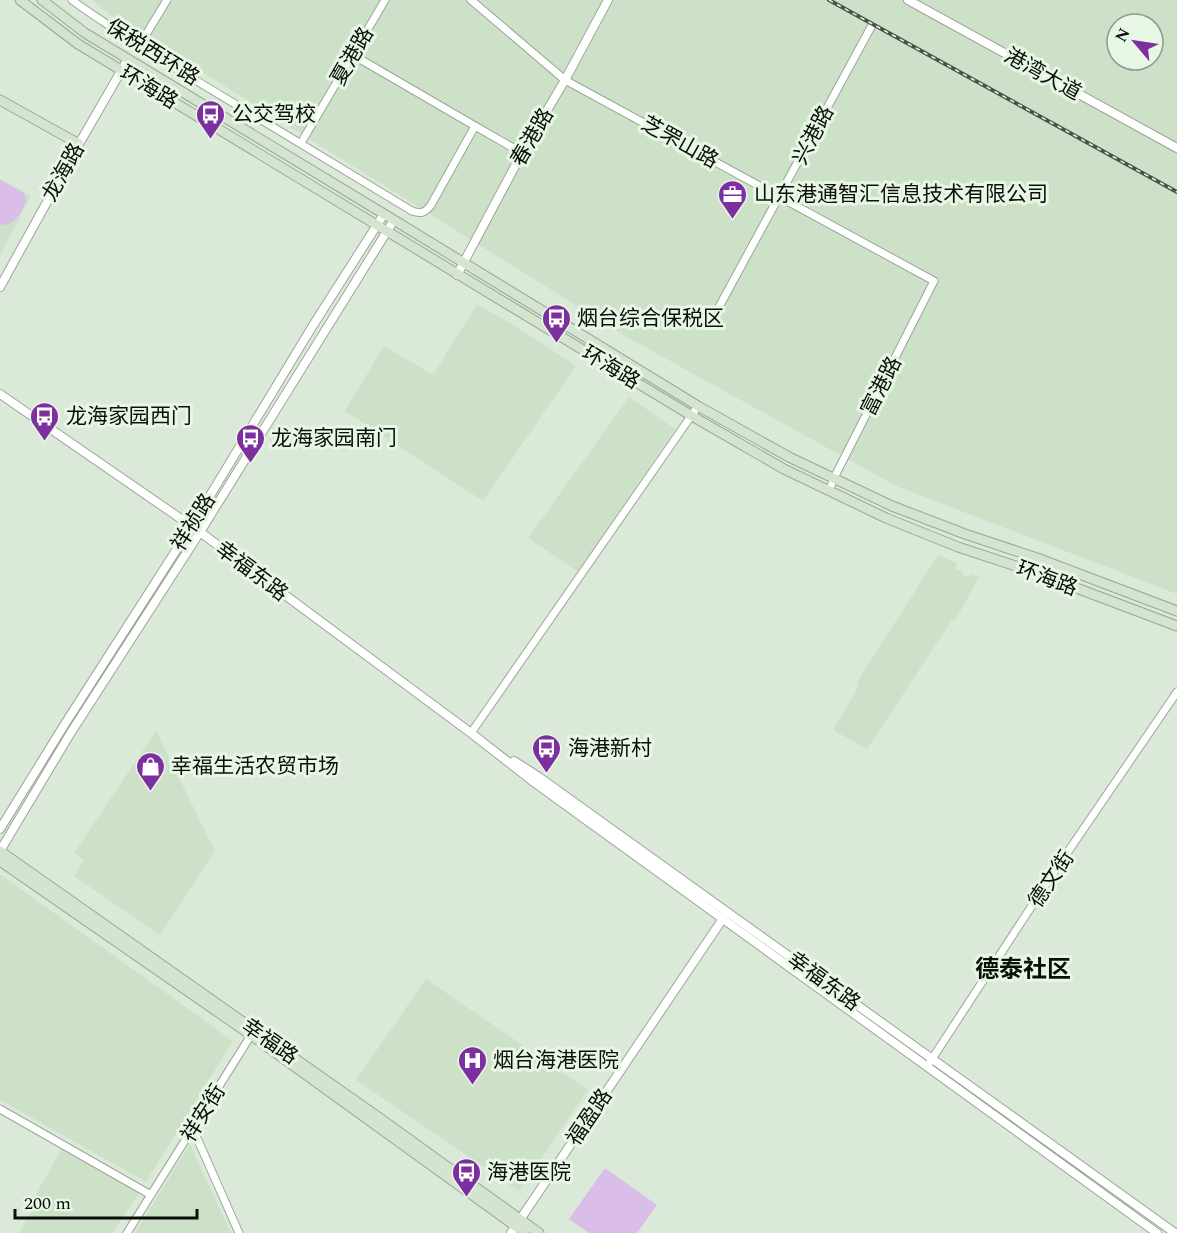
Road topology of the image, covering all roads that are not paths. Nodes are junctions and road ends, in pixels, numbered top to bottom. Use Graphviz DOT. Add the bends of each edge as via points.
graph roads {
  1 [pos="20,0"];
  2 [pos="42,0"];
  3 [pos="72,0"];
  4 [pos="167,0"];
  5 [pos="385,0"];
  6 [pos="471,0"];
  7 [pos="608,0"];
  8 [pos="908,0"];
  9 [pos="871,27"];
  10 [pos="139,46"];
  11 [pos="353,55"];
  12 [pos="128,59"];
  13 [pos="121,70"];
  14 [pos="565,80"];
  15 [pos="0,100"];
  16 [pos="475,126"];
  17 [pos="301,143"];
  18 [pos="79,144"];
  19 [pos="1177,148"];
  20 [pos="522,153"];
  21 [pos="780,197"];
  22 [pos="384,214"];
  23 [pos="394,220"];
  24 [pos="377,225"];
  25 [pos="387,231"];
  26 [pos="464,263"];
  27 [pos="457,275"];
  28 [pos="934,281"];
  29 [pos="0,287"];
  30 [pos="719,307"];
  31 [pos="0,394"];
  32 [pos="698,406"];
  33 [pos="692,416"];
  34 [pos="834,478"];
  35 [pos="829,491"];
  36 [pos="191,527"];
  37 [pos="200,532"];
  38 [pos="1177,611"];
  39 [pos="1177,626"];
  40 [pos="1177,692"];
  41 [pos="471,733"];
  42 [pos="0,829"];
  43 [pos="0,851"];
  44 [pos="0,861"];
  45 [pos="725,915"];
  46 [pos="253,1032"];
  47 [pos="933,1059"];
  48 [pos="927,1067"];
  49 [pos="0,1109"];
  50 [pos="193,1129"];
  51 [pos="151,1195"];
  52 [pos="516,1226"];
  53 [pos="127,1233"];
  54 [pos="238,1233"];
  55 [pos="525,1233"];
  56 [pos="539,1233"];
  57 [pos="1157,1233"];
  58 [pos="1175,1233"];
  1 -- 13 [label="main road, 环海路" via="78,44"];
  2 -- 12 [label="main road, 环海路"];
  3 -- 10 [label="street, 保税西环路"];
  4 -- 10 [label="street"];
  5 -- 11 [label="street, 夏港路"];
  6 -- 14 [label="street, 芝罘山路"];
  7 -- 14 [label="street, 春港路"];
  8 -- 19 [label="street, 港湾大道"];
  9 -- 21 [label="street, 兴港路"];
  10 -- 17 [label="street, 保税西环路"];
  11 -- 16 [label="street"];
  11 -- 17 [label="street, 夏港路"];
  12 -- 13 [label="street, 龙海路"];
  12 -- 22 [label="main road, 环海路"];
  13 -- 18 [label="street, 龙海路"];
  13 -- 24 [label="main road, 环海路"];
  14 -- 20 [label="street, 春港路"];
  14 -- 21 [label="street, 芝罘山路"];
  15 -- 18 [label="main road"];
  16 -- 17 [label="street, 保税西环路" via="431,205 420,213"];
  16 -- 20 [label="street"];
  18 -- 29 [label="street, 龙海路"];
  20 -- 26 [label="street, 春港路"];
  21 -- 28 [label="street, 芝罘山路"];
  21 -- 30 [label="street, 兴港路"];
  22 -- 23 [label="main road, 环海路"];
  22 -- 24 [label="street, 祥祯路"];
  23 -- 25 [label="street, 祥祯路"];
  23 -- 26 [label="main road, 环海路"];
  24 -- 25 [label="main road, 环海路"];
  24 -- 36 [label="street, 祥祯路"];
  25 -- 27 [label="main road, 环海路"];
  25 -- 37 [label="street, 祥祯路"];
  26 -- 27 [label="street, 春港路"];
  26 -- 32 [label="main road, 环海路"];
  27 -- 33 [label="main road, 环海路"];
  28 -- 34 [label="street, 富港路"];
  31 -- 36 [label="street, 幸福东路"];
  32 -- 33 [label="street"];
  32 -- 34 [label="main road, 环海路"];
  33 -- 35 [label="main road, 环海路" via="784,470"];
  33 -- 41 [label="street"];
  34 -- 35 [label="street, 富港路"];
  34 -- 38 [label="main road, 环海路" via="964,534"];
  35 -- 39 [label="main road, 环海路" via="958,547"];
  36 -- 37 [label="street, 幸福东路"];
  36 -- 42 [label="street, 祥祯路"];
  37 -- 41 [label="street, 幸福东路"];
  37 -- 43 [label="street, 祥祯路"];
  40 -- 47 [label="street, 德文街"];
  41 -- 45 [label="street, 幸福东路" via="535,783"];
  43 -- 46 [label="main road, 幸福路"];
  44 -- 46 [label="main road, 幸福路"];
  45 -- 47 [label="street, 幸福东路"];
  45 -- 48 [label="street, 幸福东路"];
  45 -- 52 [label="street, 福盈路"];
  46 -- 50 [label="street, 祥安街"];
  46 -- 52 [label="main road, 幸福路" via="381,1119"];
  47 -- 48 [label="street, 德文街"];
  47 -- 58 [label="street, 幸福东路"];
  48 -- 57 [label="street, 幸福东路"];
  49 -- 51 [label="street"];
  50 -- 51 [label="street, 祥安街"];
  50 -- 54 [label="street"];
  51 -- 53 [label="street, 祥安街"];
  52 -- 55 [label="main road, 幸福路"];
  52 -- 56 [label="main road, 幸福路"];
}
